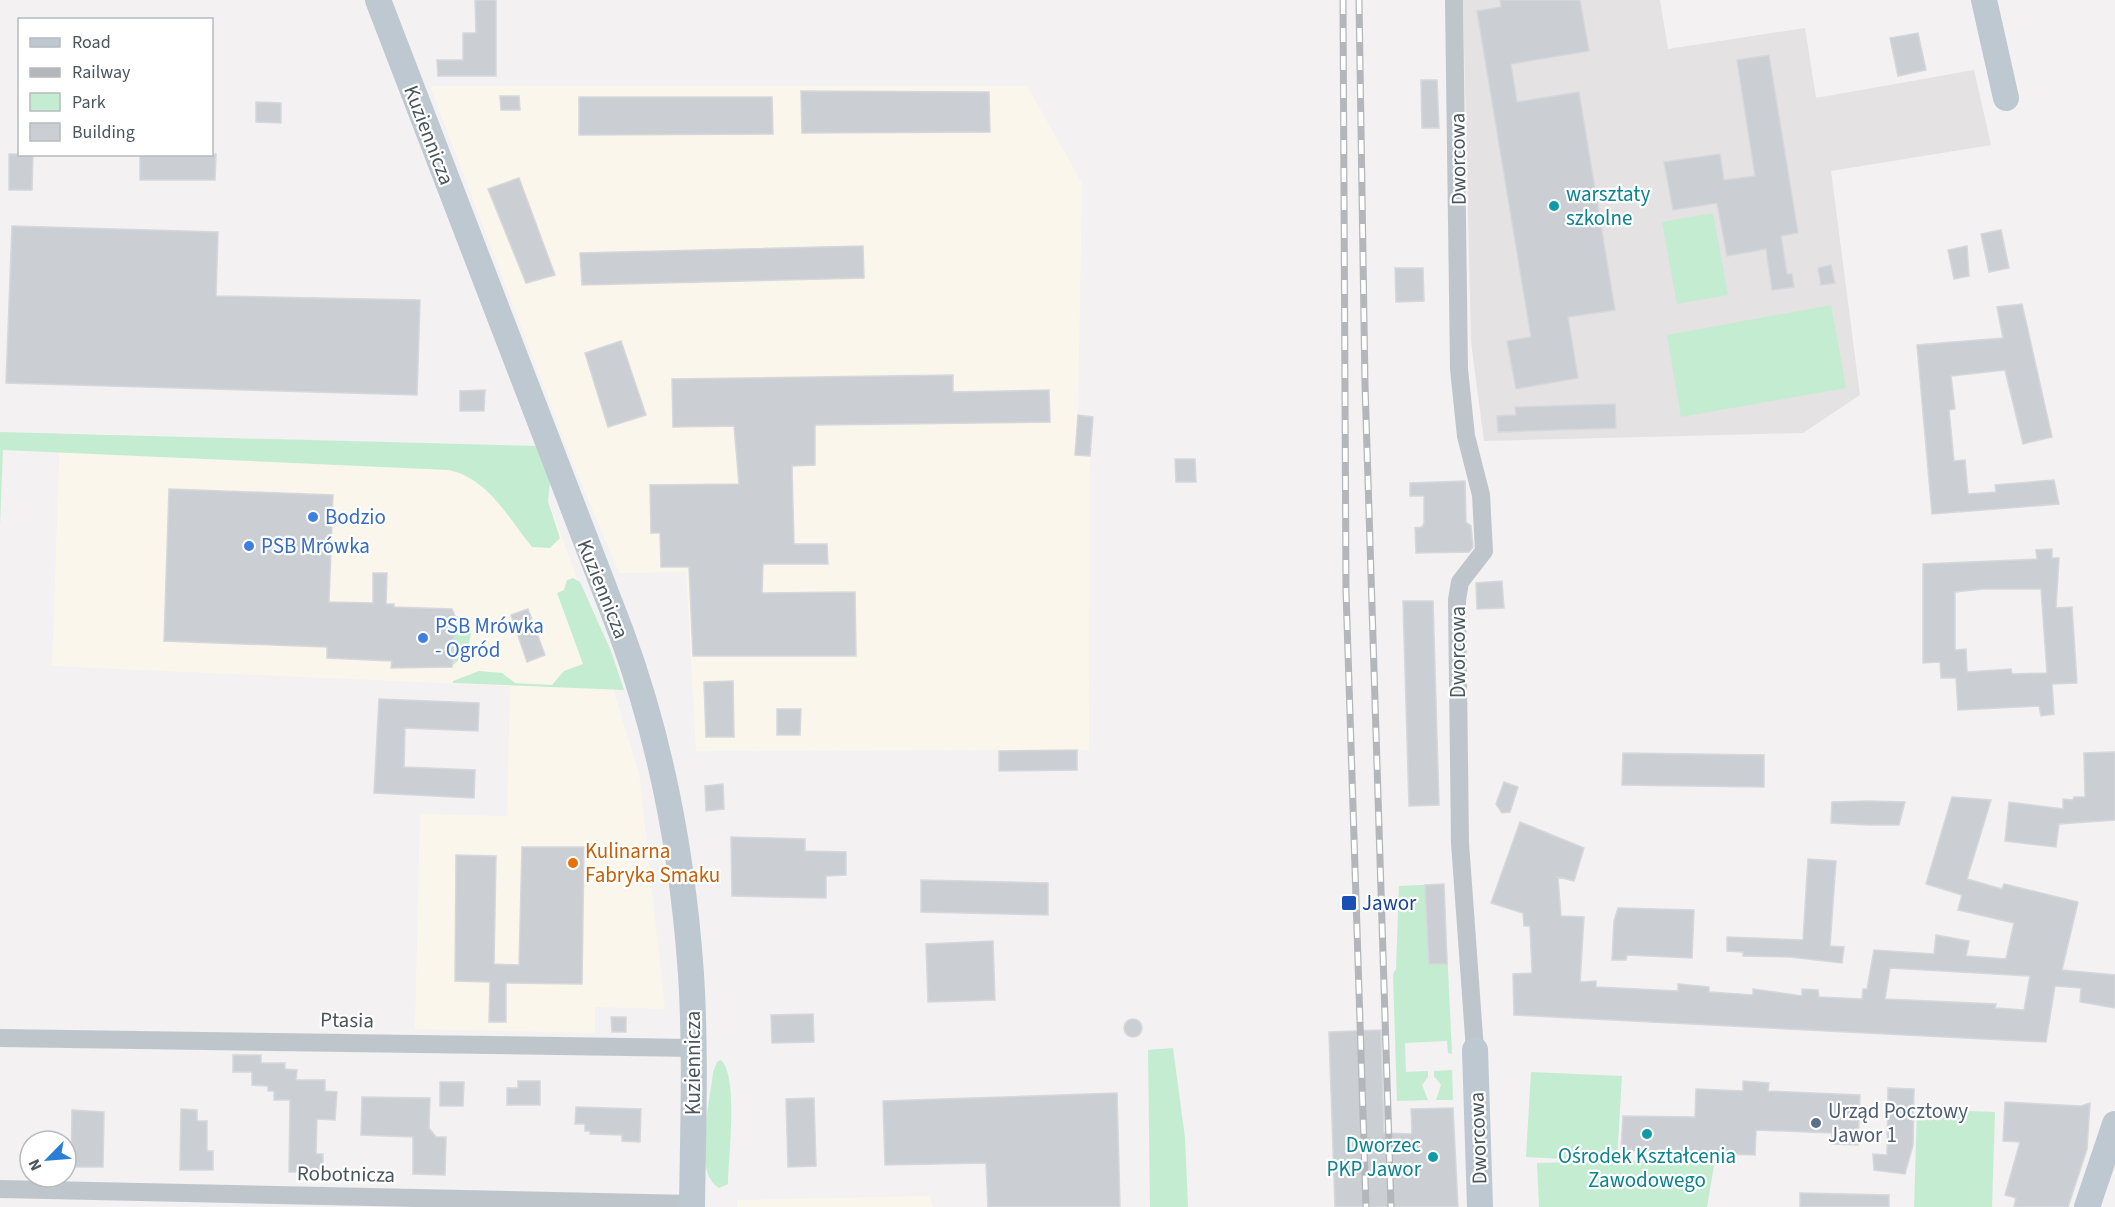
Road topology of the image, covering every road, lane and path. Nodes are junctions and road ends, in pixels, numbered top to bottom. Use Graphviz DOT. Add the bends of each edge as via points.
graph roads {
  1 [pos="378,0"];
  2 [pos="1454,0"];
  3 [pos="1984,0"];
  4 [pos="2006,98"];
  5 [pos="0,1038"];
  6 [pos="694,1047"];
  7 [pos="1475,1050"];
  8 [pos="2115,1124"];
  9 [pos="0,1190"];
  10 [pos="692,1205"];
  11 [pos="1480,1207"];
  12 [pos="2087,1207"];
  1 -- 6 [label="main road, Kuziennicza" via="649,713 682,889"];
  2 -- 7 [label="street, Dworcowa" via="1459,369 1466,436 1481,495 1484,551 1460,582 1457,600 1460,843"];
  3 -- 4 [label="main road"];
  5 -- 6 [label="street, Ptasia"];
  6 -- 10 [label="main road, Kuziennicza"];
  7 -- 11 [label="main road, Dworcowa"];
  8 -- 12 [label="main road"];
  9 -- 10 [label="street, Robotnicza"];
}
